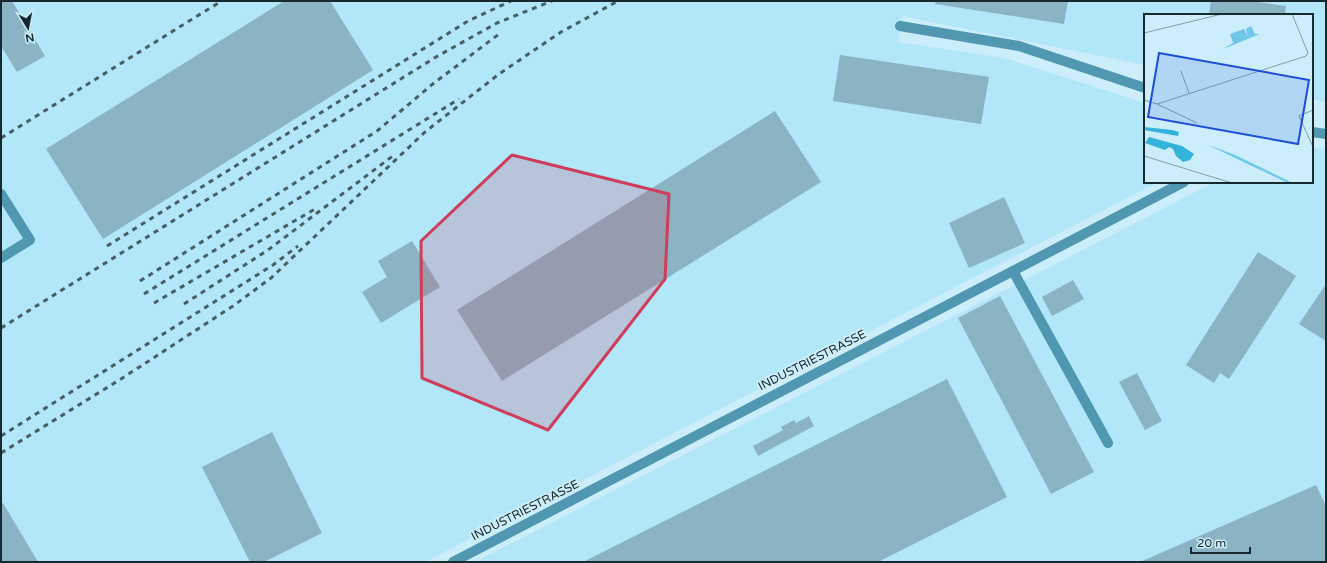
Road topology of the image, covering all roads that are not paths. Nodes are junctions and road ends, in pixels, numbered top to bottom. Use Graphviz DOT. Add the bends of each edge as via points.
graph roads {
  1 [pos="900,26"];
  2 [pos="1144,88"];
  3 [pos="1313,132"];
  4 [pos="1326,134"];
  5 [pos="1182,183"];
  6 [pos="1,194"];
  7 [pos="1,258"];
  8 [pos="1013,271"];
  9 [pos="1108,443"];
  10 [pos="452,562"];
  1 -- 2 [label="street" via="1019,46"];
  3 -- 4 [label="street"];
  5 -- 8 [label="street, INDUSTRIESTRASSE"];
  6 -- 7 [label="street" via="30,240"];
  8 -- 9 [label="street"];
  8 -- 10 [label="street, INDUSTRIESTRASSE"];
}
